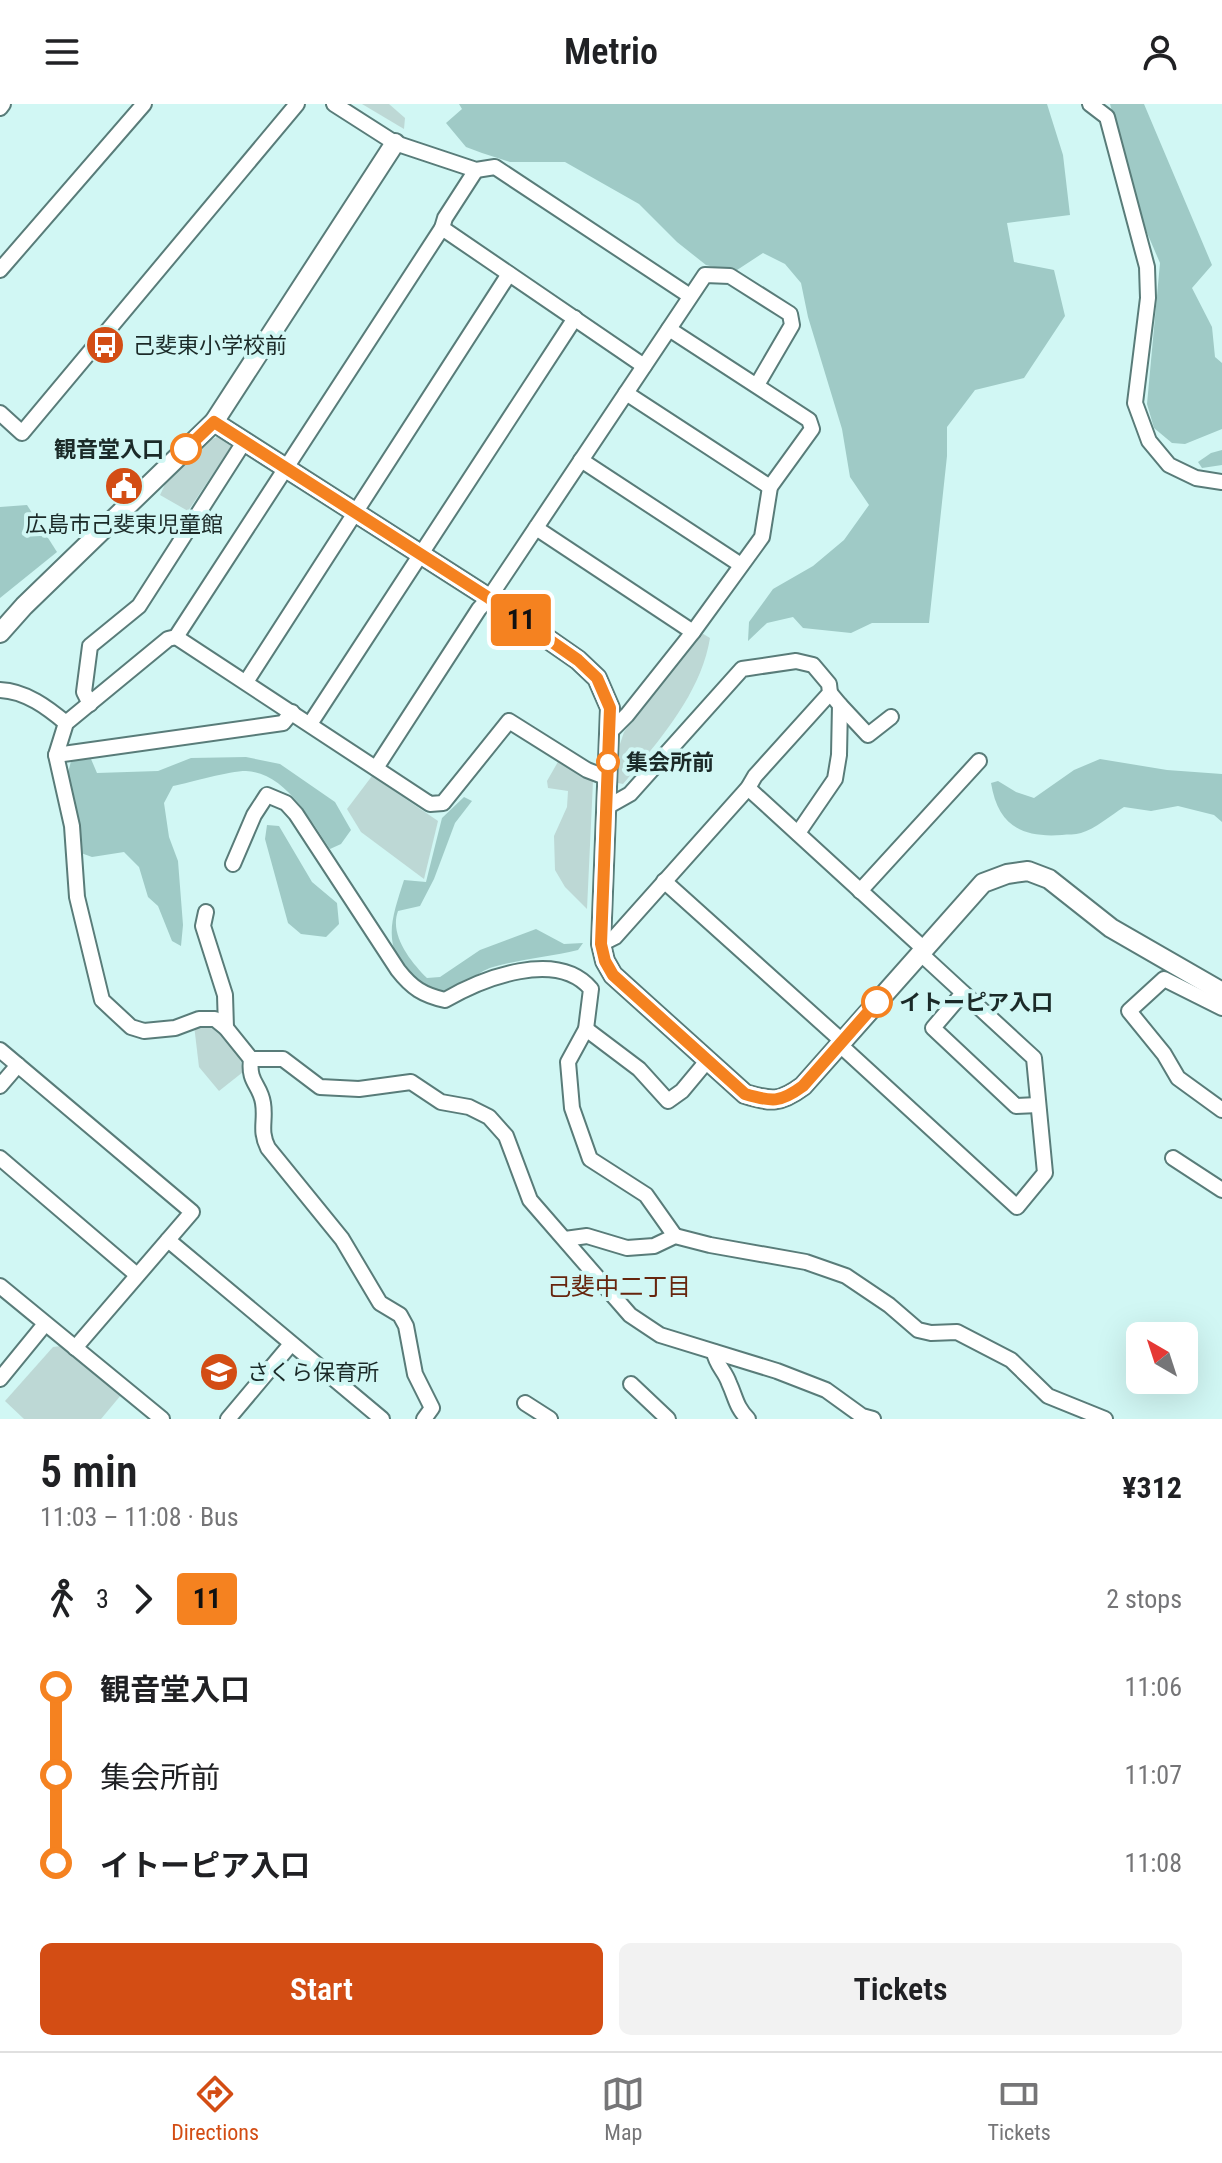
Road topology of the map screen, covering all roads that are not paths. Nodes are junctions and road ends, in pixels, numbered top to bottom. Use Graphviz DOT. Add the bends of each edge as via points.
graph roads {
  1 [pos="144,104"];
  2 [pos="297,104"];
  3 [pos="334,104"];
  4 [pos="1090,104"];
  5 [pos="395,143"];
  6 [pos="476,170"];
  7 [pos="442,228"];
  8 [pos="0,270"];
  9 [pos="509,274"];
  10 [pos="690,296"];
  11 [pos="575,318"];
  12 [pos="669,329"];
  13 [pos="644,366"];
  14 [pos="757,385"];
  15 [pos="626,393"];
  16 [pos="0,413"];
  17 [pos="214,422"];
  18 [pos="244,442"];
  19 [pos="581,460"];
  20 [pos="284,467"];
  21 [pos="1222,482"];
  22 [pos="770,487"];
  23 [pos="354,513"];
  24 [pos="536,528"];
  25 [pos="421,556"];
  26 [pos="741,565"];
  27 [pos="489,598"];
  28 [pos="693,632"];
  29 [pos="0,633"];
  30 [pos="176,637"];
  31 [pos="246,682"];
  32 [pos="0,690"];
  33 [pos="835,699"];
  34 [pos="90,704"];
  35 [pos="292,712"];
  36 [pos="891,717"];
  37 [pos="66,723"];
  38 [pos="310,724"];
  39 [pos="610,732"];
  40 [pos="56,755"];
  41 [pos="979,761"];
  42 [pos="376,768"];
  43 [pos="608,778"];
  44 [pos="748,788"];
  45 [pos="607,807"];
  46 [pos="798,833"];
  47 [pos="233,864"];
  48 [pos="664,881"];
  49 [pos="860,891"];
  50 [pos="206,912"];
  51 [pos="601,944"];
  52 [pos="922,951"];
  53 [pos="1222,992"];
  54 [pos="963,993"];
  55 [pos="1222,1008"];
  56 [pos="226,1028"];
  57 [pos="586,1029"];
  58 [pos="840,1042"];
  59 [pos="0,1050"];
  60 [pos="251,1059"];
  61 [pos="707,1061"];
  62 [pos="18,1065"];
  63 [pos="0,1086"];
  64 [pos="1038,1105"];
  65 [pos="1222,1110"];
  66 [pos="0,1158"];
  67 [pos="1173,1158"];
  68 [pos="1222,1190"];
  69 [pos="675,1236"];
  70 [pos="565,1239"];
  71 [pos="168,1240"];
  72 [pos="137,1275"];
  73 [pos="0,1286"];
  74 [pos="45,1324"];
  75 [pos="291,1344"];
  76 [pos="75,1348"];
  77 [pos="714,1352"];
  78 [pos="0,1379"];
  79 [pos="631,1384"];
  80 [pos="525,1403"];
  81 [pos="162,1419"];
  82 [pos="228,1419"];
  83 [pos="382,1419"];
  84 [pos="424,1419"];
  85 [pos="550,1419"];
  86 [pos="668,1419"];
  87 [pos="748,1419"];
  88 [pos="873,1419"];
  89 [pos="1105,1419"];
  1 -- 8 [label="street"];
  2 -- 16 [label="street" via="22,433"];
  3 -- 5 [label="street"];
  4 -- 21 [label="street" via="1107,117 1147,267 1135,403 1149,441 1169,465 1196,478"];
  5 -- 6 [label="street"];
  5 -- 17 [label="street"];
  6 -- 7 [label="street"];
  6 -- 10 [label="street" via="495,167"];
  7 -- 9 [label="street"];
  7 -- 20 [label="street"];
  9 -- 11 [label="street"];
  9 -- 23 [label="street"];
  10 -- 12 [label="street"];
  10 -- 14 [label="street" via="705,275 730,276 790,314 792,325"];
  11 -- 13 [label="street"];
  11 -- 25 [label="street"];
  12 -- 13 [label="street"];
  12 -- 14 [label="street"];
  13 -- 15 [label="street"];
  14 -- 22 [label="street" via="809,420 812,429"];
  15 -- 19 [label="street"];
  15 -- 22 [label="street"];
  17 -- 18 [label="street"];
  17 -- 29 [label="street"];
  18 -- 20 [label="street"];
  18 -- 34 [label="street" via="139,606 90,646 84,692"];
  19 -- 24 [label="street"];
  19 -- 26 [label="street"];
  20 -- 23 [label="street"];
  20 -- 30 [label="street"];
  22 -- 26 [label="street" via="762,537"];
  23 -- 25 [label="street"];
  23 -- 31 [label="street"];
  24 -- 27 [label="street"];
  24 -- 28 [label="street"];
  25 -- 27 [label="street"];
  25 -- 38 [label="street"];
  26 -- 28 [label="street"];
  27 -- 39 [label="street" via="597,678 610,708"];
  27 -- 42 [label="street"];
  28 -- 39 [label="street"];
  30 -- 31 [label="street"];
  30 -- 34 [label="street"];
  31 -- 35 [label="street"];
  32 -- 37 [label="street" via="36,701"];
  33 -- 36 [label="street" via="868,735"];
  33 -- 44 [label="street"];
  33 -- 45 [label="street" via="813,665 796,661 742,669 630,794"];
  33 -- 46 [label="street" via="835,779"];
  34 -- 37 [label="street"];
  35 -- 38 [label="street"];
  35 -- 40 [label="street" via="283,723"];
  37 -- 40 [label="street"];
  38 -- 42 [label="street"];
  39 -- 43 [label="street"];
  40 -- 56 [label="street" via="72,826 77,897 102,1000 131,1027 144,1031 199,1019 215,1019"];
  41 -- 49 [label="street"];
  42 -- 43 [label="street" via="430,804 443,803 509,721"];
  43 -- 45 [label="street"];
  44 -- 46 [label="street"];
  44 -- 48 [label="street"];
  45 -- 51 [label="street"];
  46 -- 49 [label="street"];
  47 -- 57 [label="street" via="267,795 286,803 409,985 445,1000 504,973 552,969 581,977 591,989"];
  48 -- 51 [label="street" via="615,937"];
  48 -- 58 [label="street"];
  49 -- 52 [label="street"];
  50 -- 56 [label="street" via="203,926 225,995"];
  51 -- 61 [label="street" via="613,975"];
  52 -- 53 [label="street" via="983,883 1028,871 1049,879 1111,928"];
  52 -- 54 [label="street"];
  52 -- 58 [label="street"];
  54 -- 64 [label="street" via="1034,1058"];
  54 -- 64 [label="street" via="933,1028 1016,1106"];
  55 -- 65 [label="street" via="1164,979 1129,1011 1178,1078"];
  56 -- 60 [label="street"];
  57 -- 61 [label="street" via="639,1069 668,1101"];
  57 -- 69 [label="street" via="568,1062 572,1108 590,1159 646,1195"];
  58 -- 61 [label="street" via="803,1086 779,1101 745,1094"];
  58 -- 64 [label="street" via="1017,1207 1045,1173"];
  59 -- 62 [label="street"];
  60 -- 70 [label="street" via="283,1059 320,1087 359,1089 411,1082 441,1102 489,1117 506,1136 530,1200"];
  60 -- 84 [label="street" via="249,1074 263,1101 262,1136 268,1148 342,1239 380,1303 400,1315 406,1326 415,1374 432,1408"];
  62 -- 63 [label="street"];
  62 -- 71 [label="street" via="192,1212"];
  66 -- 72 [label="street"];
  67 -- 68 [label="street"];
  69 -- 70 [label="street" via="654,1246 627,1248 587,1236"];
  69 -- 89 [label="street" via="806,1262 846,1276 918,1330 957,1332 1011,1360 1048,1396"];
  70 -- 77 [label="street" via="630,1315 660,1335"];
  71 -- 72 [label="street"];
  71 -- 75 [label="street"];
  72 -- 76 [label="street"];
  73 -- 74 [label="street"];
  74 -- 76 [label="street"];
  74 -- 78 [label="street"];
  75 -- 82 [label="street"];
  75 -- 83 [label="street"];
  76 -- 81 [label="street"];
  77 -- 87 [label="street" via="733,1400"];
  77 -- 88 [label="street" via="826,1390"];
  79 -- 86 [label="street"];
  80 -- 85 [label="street"];
}
